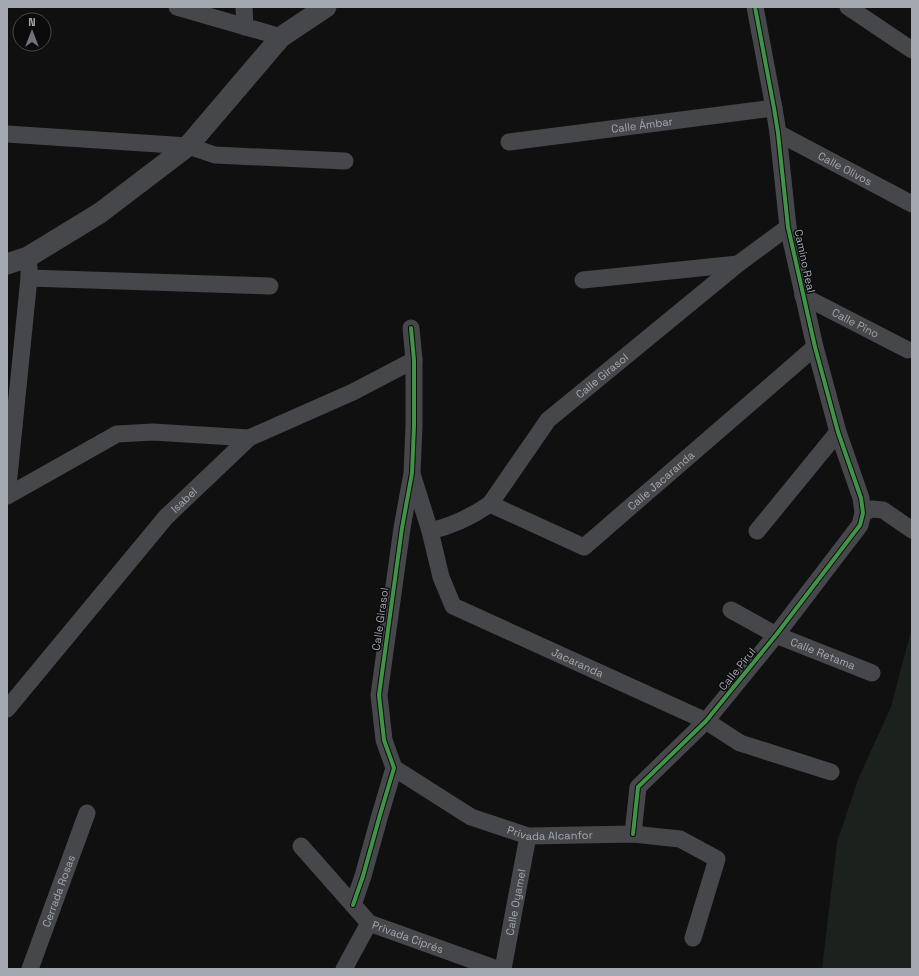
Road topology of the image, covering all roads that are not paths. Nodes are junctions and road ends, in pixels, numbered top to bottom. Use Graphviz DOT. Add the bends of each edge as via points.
graph roads {
  1 [pos="177,7"];
  2 [pos="244,7"];
  3 [pos="326,7"];
  4 [pos="755,7"];
  5 [pos="848,7"];
  6 [pos="245,27"];
  7 [pos="281,38"];
  8 [pos="912,50"];
  9 [pos="774,108"];
  10 [pos="778,133"];
  11 [pos="7,134"];
  12 [pos="509,142"];
  13 [pos="188,146"];
  14 [pos="346,161"];
  15 [pos="912,204"];
  16 [pos="788,227"];
  17 [pos="28,257"];
  18 [pos="7,264"];
  19 [pos="738,264"];
  20 [pos="29,278"];
  21 [pos="583,280"];
  22 [pos="270,286"];
  23 [pos="803,296"];
  24 [pos="411,328"];
  25 [pos="815,347"];
  26 [pos="908,350"];
  27 [pos="414,360"];
  28 [pos="838,432"];
  29 [pos="250,438"];
  30 [pos="412,473"];
  31 [pos="7,496"];
  32 [pos="490,504"];
  33 [pos="863,512"];
  34 [pos="912,530"];
  35 [pos="430,531"];
  36 [pos="757,531"];
  37 [pos="731,610"];
  38 [pos="776,635"];
  39 [pos="872,673"];
  40 [pos="7,709"];
  41 [pos="706,721"];
  42 [pos="394,768"];
  43 [pos="831,772"];
  44 [pos="86,813"];
  45 [pos="633,834"];
  46 [pos="528,836"];
  47 [pos="301,846"];
  48 [pos="353,905"];
  49 [pos="369,923"];
  50 [pos="693,938"];
  51 [pos="30,969"];
  52 [pos="344,969"];
  53 [pos="497,969"];
  54 [pos="503,969"];
  1 -- 6 [label="street"];
  2 -- 6 [label="street"];
  3 -- 7 [label="street"];
  4 -- 9 [label="street, Camino Real"];
  5 -- 8 [label="street"];
  6 -- 7 [label="street"];
  7 -- 13 [label="street"];
  9 -- 10 [label="street, Camino Real"];
  9 -- 12 [label="street, Calle Ámbar"];
  10 -- 15 [label="street, Calle Olivos"];
  10 -- 16 [label="street, Camino Real"];
  11 -- 13 [label="street"];
  13 -- 14 [label="street" via="215,155"];
  13 -- 17 [label="street" via="100,213"];
  16 -- 19 [label="street, Calle Girasol"];
  16 -- 23 [label="street, Camino Real"];
  17 -- 18 [label="street"];
  17 -- 20 [label="street"];
  19 -- 21 [label="street"];
  19 -- 32 [label="street, Calle Girasol" via="548,420"];
  20 -- 22 [label="street"];
  20 -- 31 [label="street"];
  23 -- 25 [label="street, Camino Real"];
  23 -- 26 [label="street, Calle Pino"];
  24 -- 27 [label="street, Calle Girasol"];
  25 -- 28 [label="street, Camino Real"];
  25 -- 32 [label="street, Calle Jacaranda" via="584,547"];
  27 -- 29 [label="street, Isabel" via="353,392"];
  27 -- 30 [label="street, Calle Girasol"];
  28 -- 33 [label="street, Camino Real" via="861,498"];
  28 -- 36 [label="street"];
  29 -- 31 [label="street" via="153,432 117,434"];
  29 -- 40 [label="street, Isabel" via="166,517"];
  30 -- 35 [label="street, Jacaranda"];
  30 -- 42 [label="street, Calle Girasol" via="379,694 384,740"];
  32 -- 35 [label="street, Calle Girasol" via="459,522"];
  33 -- 34 [label="street" via="872,509 883,510"];
  33 -- 38 [label="street, Calle Pirul" via="860,525"];
  35 -- 41 [label="street, Jacaranda" via="442,577 453,606"];
  37 -- 38 [label="street, Calle Retama"];
  38 -- 39 [label="street, Calle Retama"];
  38 -- 41 [label="street, Calle Pirul"];
  41 -- 43 [label="street, Jacaranda" via="740,743"];
  41 -- 45 [label="street, Calle Pirul" via="638,787"];
  42 -- 46 [label="street, Privada Alcanfor" via="471,817"];
  42 -- 48 [label="street"];
  44 -- 51 [label="street, Cerrada Rosas"];
  45 -- 46 [label="street, Privada Alcanfor"];
  45 -- 50 [label="street, Privada Alcanfor" via="680,839 717,859"];
  46 -- 54 [label="street, Calle Oyamel"];
  47 -- 48 [label="street, Privada Ciprés"];
  48 -- 49 [label="street, Privada Ciprés"];
  49 -- 52 [label="street"];
  49 -- 53 [label="street, Privada Ciprés"];
}
